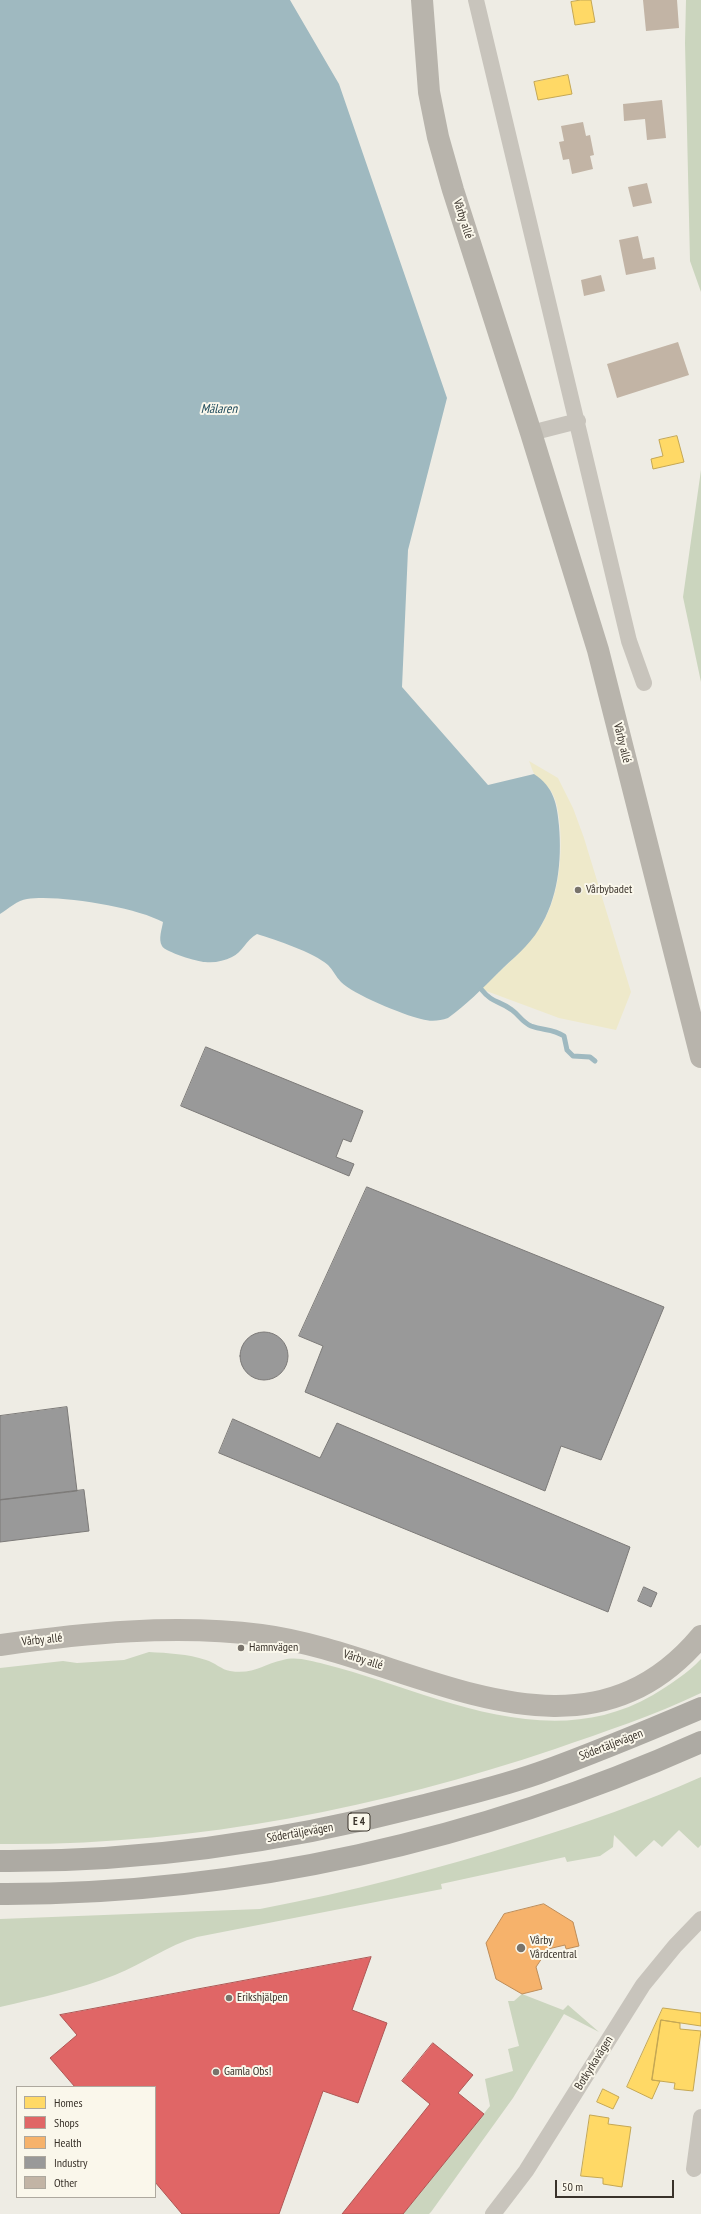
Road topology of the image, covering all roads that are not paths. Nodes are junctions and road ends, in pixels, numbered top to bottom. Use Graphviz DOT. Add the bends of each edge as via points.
graph roads {
  1 [pos="422,0"];
  2 [pos="476,0"];
  3 [pos="578,421"];
  4 [pos="532,433"];
  5 [pos="644,683"];
  6 [pos="701,1057"];
  7 [pos="701,1636"];
  8 [pos="0,1645"];
  9 [pos="701,1708"];
  10 [pos="701,1742"];
  11 [pos="0,1861"];
  12 [pos="0,1894"];
  13 [pos="700,1922"];
  14 [pos="701,2117"];
  15 [pos="694,2170"];
  16 [pos="493,2214"];
  1 -- 4 [label="street, Vårby allé" via="429,92 438,138"];
  2 -- 3 [label="street"];
  3 -- 4 [label="street"];
  3 -- 5 [label="street" via="629,641"];
  4 -- 6 [label="street, Vårby allé" via="598,650"];
  7 -- 8 [label="street, Vårby allé" via="675,1663 646,1683 607,1700 566,1706 517,1703 476,1695 316,1646 261,1635 172,1629"];
  9 -- 11 [label="highway, Södertäljevägen / E 4" via="537,1773 348,1824 238,1844 149,1855"];
  10 -- 12 [label="highway" via="634,1771 543,1805 448,1834 355,1856 241,1876 152,1886"];
  13 -- 16 [label="street, Botkyrkavägen" via="675,1946 643,1985 524,2175"];
  14 -- 15 [label="street"];
}
